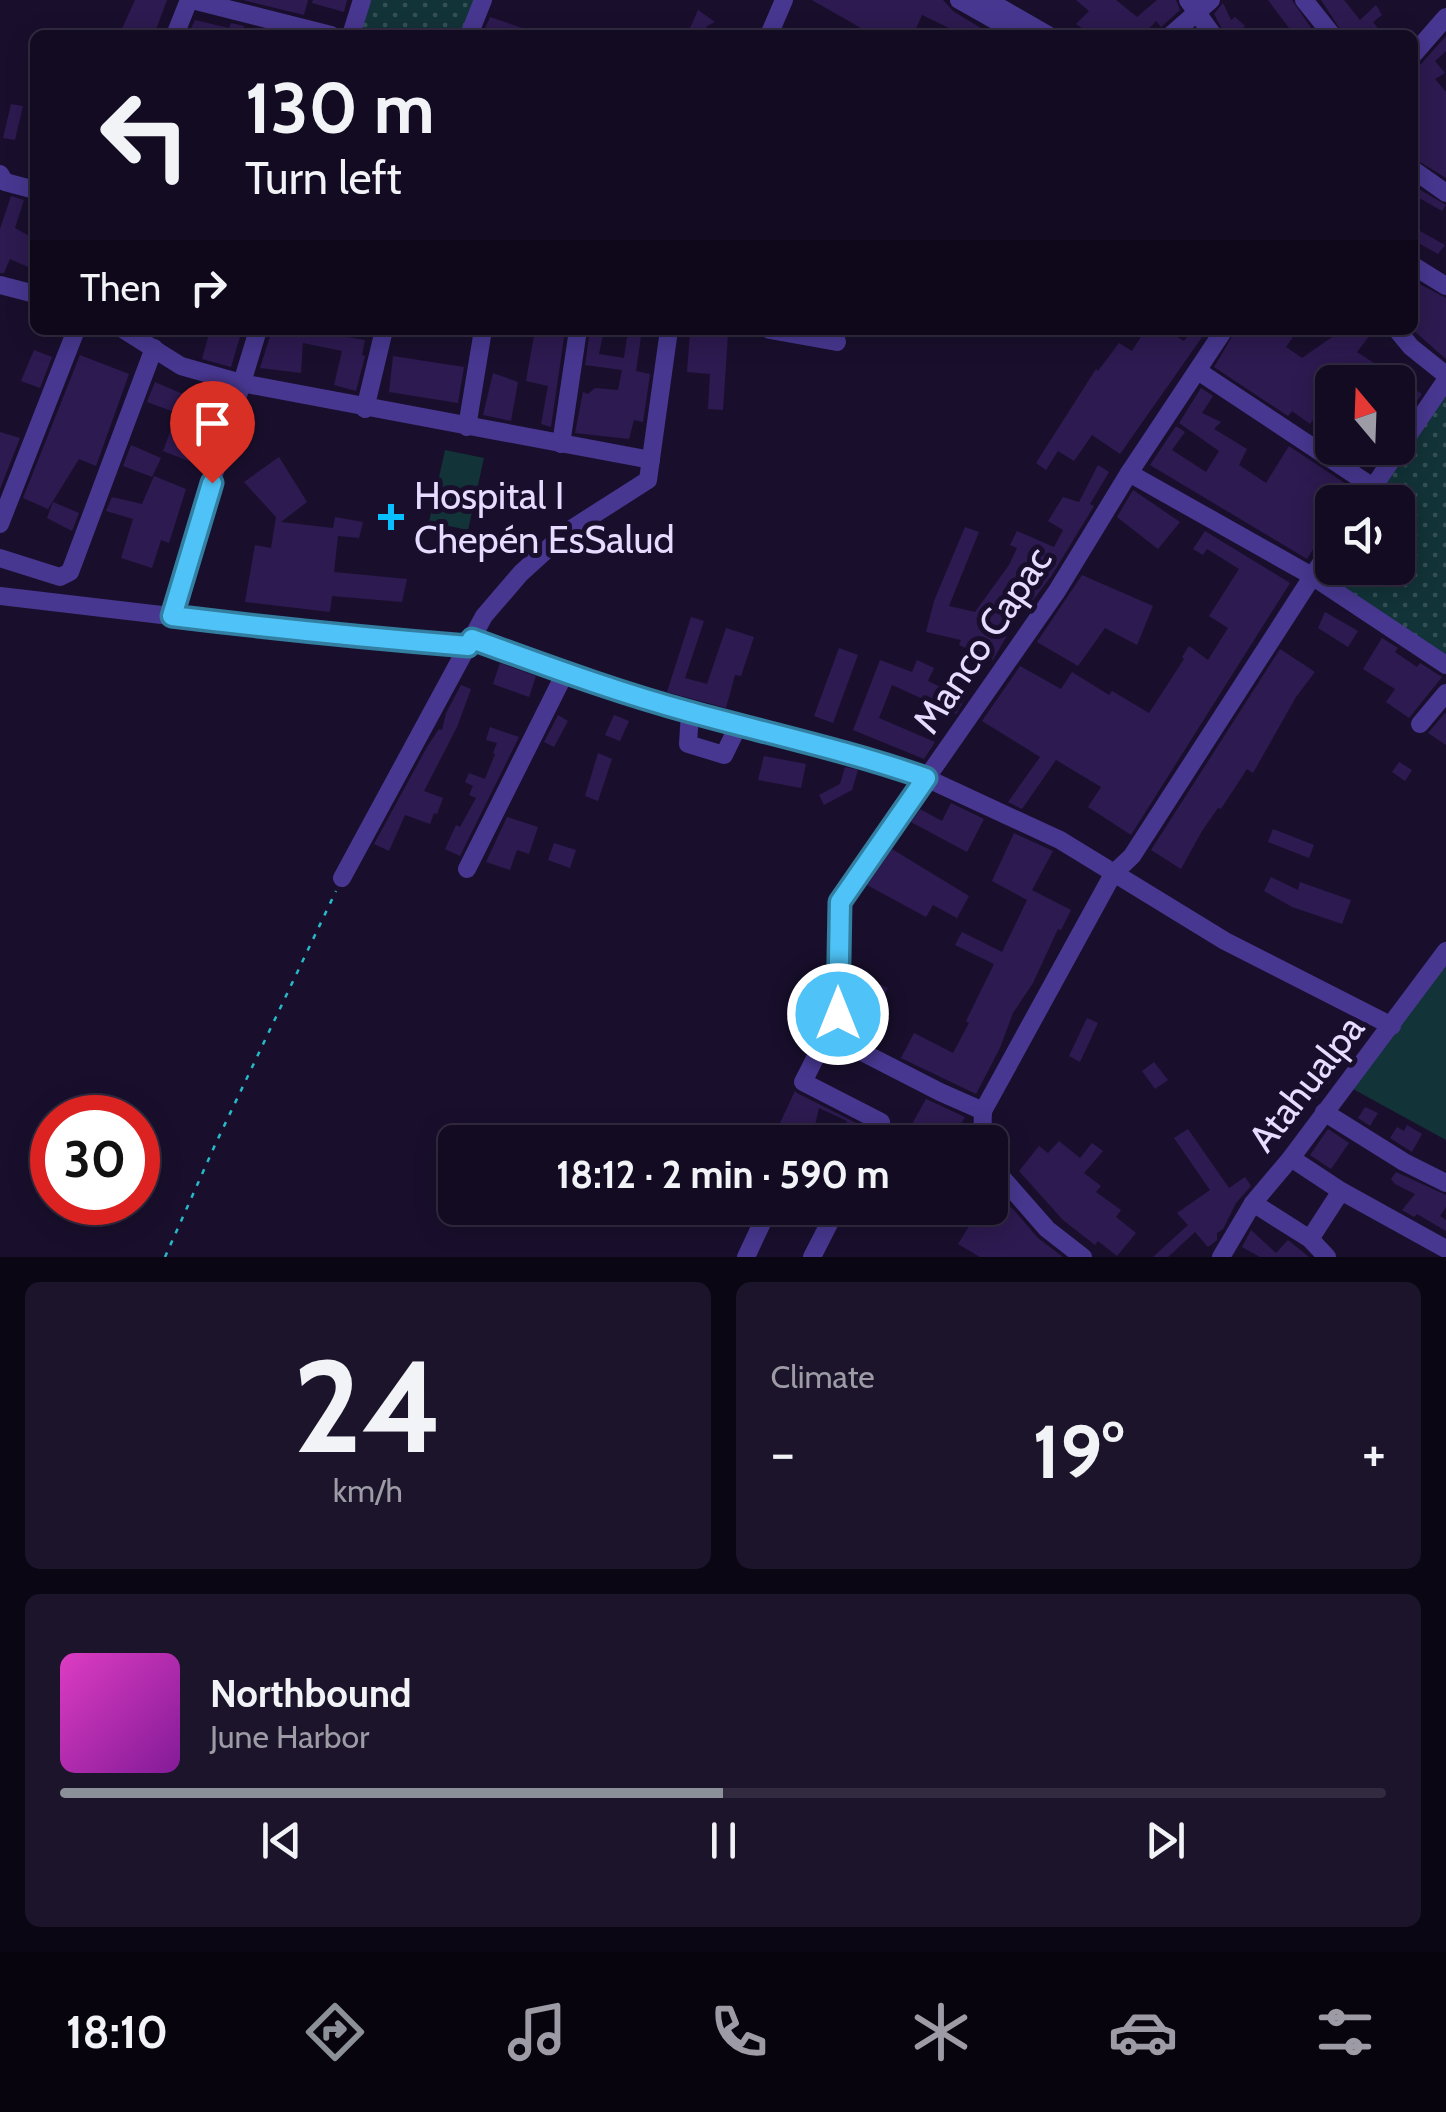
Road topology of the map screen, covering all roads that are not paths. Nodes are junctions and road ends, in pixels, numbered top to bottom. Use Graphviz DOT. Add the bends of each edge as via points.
graph roads {
  1 [pos="190,0"];
  2 [pos="362,0"];
  3 [pos="483,0"];
  4 [pos="784,0"];
  5 [pos="959,0"];
  6 [pos="1212,0"];
  7 [pos="1304,0"];
  8 [pos="986,4"];
  9 [pos="1192,7"];
  10 [pos="1446,16"];
  11 [pos="177,30"];
  12 [pos="311,30"];
  13 [pos="353,30"];
  14 [pos="471,30"];
  15 [pos="771,30"];
  16 [pos="1015,30"];
  17 [pos="1038,30"];
  18 [pos="1175,30"];
  19 [pos="1209,30"];
  20 [pos="1328,30"];
  21 [pos="1418,49"];
  22 [pos="1418,172"];
  23 [pos="0,174"];
  24 [pos="30,189"];
  25 [pos="1446,193"];
  26 [pos="1418,268"];
  27 [pos="0,284"];
  28 [pos="1446,286"];
  29 [pos="30,293"];
  30 [pos="74,335"];
  31 [pos="132,335"];
  32 [pos="257,335"];
  33 [pos="383,335"];
  34 [pos="482,335"];
  35 [pos="577,335"];
  36 [pos="668,335"];
  37 [pos="798,335"];
  38 [pos="1221,335"];
  39 [pos="1401,335"];
  40 [pos="837,342"];
  41 [pos="154,348"];
  42 [pos="1198,371"];
  43 [pos="1446,377"];
  44 [pos="242,384"];
  45 [pos="366,409"];
  46 [pos="467,427"];
  47 [pos="561,444"];
  48 [pos="651,460"];
  49 [pos="1128,473"];
  50 [pos="1354,485"];
  51 [pos="1375,485"];
  52 [pos="0,524"];
  53 [pos="0,558"];
  54 [pos="1315,572"];
  55 [pos="1312,576"];
  56 [pos="60,577"];
  57 [pos="0,596"];
  58 [pos="53,602"];
  59 [pos="172,616"];
  60 [pos="470,642"];
  61 [pos="1446,664"];
  62 [pos="565,673"];
  63 [pos="1446,693"];
  64 [pos="690,712"];
  65 [pos="739,724"];
  66 [pos="1420,724"];
  67 [pos="926,778"];
  68 [pos="467,868"];
  69 [pos="1113,874"];
  70 [pos="342,878"];
  71 [pos="1446,951"];
  72 [pos="1392,1026"];
  73 [pos="828,1034"];
  74 [pos="983,1110"];
  75 [pos="1324,1112"];
  76 [pos="880,1122"];
  77 [pos="983,1125"];
  78 [pos="1291,1158"];
  79 [pos="1446,1184"];
  80 [pos="1008,1185"];
  81 [pos="1341,1190"];
  82 [pos="1253,1203"];
  83 [pos="761,1225"];
  84 [pos="828,1225"];
  85 [pos="1310,1238"];
  86 [pos="1446,1250"];
  87 [pos="746,1257"];
  88 [pos="812,1257"];
  89 [pos="1083,1257"];
  90 [pos="1221,1257"];
  91 [pos="1326,1257"];
  1 -- 11 [label="street"];
  1 -- 12 [label="street"];
  2 -- 13 [label="street"];
  3 -- 14 [label="street"];
  4 -- 15 [label="street"];
  5 -- 8 [label="street"];
  6 -- 9 [label="street"];
  7 -- 20 [label="street"];
  8 -- 16 [label="street"];
  8 -- 17 [label="street"];
  9 -- 18 [label="street"];
  9 -- 19 [label="street"];
  10 -- 21 [label="street"];
  22 -- 25 [label="street"];
  23 -- 24 [label="street"];
  26 -- 28 [label="street"];
  27 -- 29 [label="street"];
  30 -- 52 [label="street"];
  31 -- 41 [label="street"];
  32 -- 44 [label="street"];
  33 -- 45 [label="street"];
  34 -- 46 [label="street"];
  35 -- 47 [label="street"];
  36 -- 48 [label="street"];
  37 -- 40 [label="street"];
  38 -- 42 [label="street, Manco Capac"];
  39 -- 43 [label="street"];
  41 -- 44 [label="street" via="180,366"];
  41 -- 56 [label="street" via="70,572"];
  42 -- 49 [label="street, Manco Capac"];
  42 -- 50 [label="street"];
  43 -- 51 [label="street"];
  44 -- 45 [label="street"];
  44 -- 59 [label="street"];
  45 -- 46 [label="street"];
  46 -- 47 [label="street"];
  47 -- 48 [label="street"];
  48 -- 60 [label="street" via="648,480 565,533 484,616"];
  49 -- 55 [label="street"];
  49 -- 67 [label="street, Manco Capac" via="1058,591"];
  53 -- 56 [label="street"];
  54 -- 55 [label="street"];
  55 -- 61 [label="street"];
  55 -- 69 [label="street" via="1132,856"];
  56 -- 58 [label="street"];
  57 -- 58 [label="street"];
  58 -- 59 [label="street"];
  59 -- 60 [label="street"];
  60 -- 62 [label="street"];
  60 -- 70 [label="street"];
  62 -- 64 [label="street"];
  62 -- 68 [label="street"];
  63 -- 66 [label="street"];
  64 -- 65 [label="street"];
  64 -- 65 [label="street" via="688,744 724,755"];
  65 -- 67 [label="street"];
  67 -- 69 [label="street" via="1060,840"];
  67 -- 73 [label="street, Manco Capac" via="840,902 838,1011"];
  69 -- 72 [label="street" via="1225,941"];
  69 -- 74 [label="street"];
  71 -- 72 [label="street, Atahualpa"];
  72 -- 75 [label="street, Atahualpa"];
  73 -- 74 [label="street"];
  73 -- 76 [label="street, Manco Capac" via="804,1084"];
  74 -- 77 [label="street"];
  75 -- 78 [label="street, Atahualpa"];
  75 -- 79 [label="street"];
  78 -- 81 [label="street"];
  78 -- 82 [label="street, Atahualpa"];
  80 -- 89 [label="street" via="1046,1229"];
  81 -- 85 [label="street"];
  81 -- 86 [label="street"];
  82 -- 85 [label="street"];
  82 -- 90 [label="street, Atahualpa"];
  83 -- 87 [label="street"];
  84 -- 88 [label="street"];
  85 -- 91 [label="street"];
}
